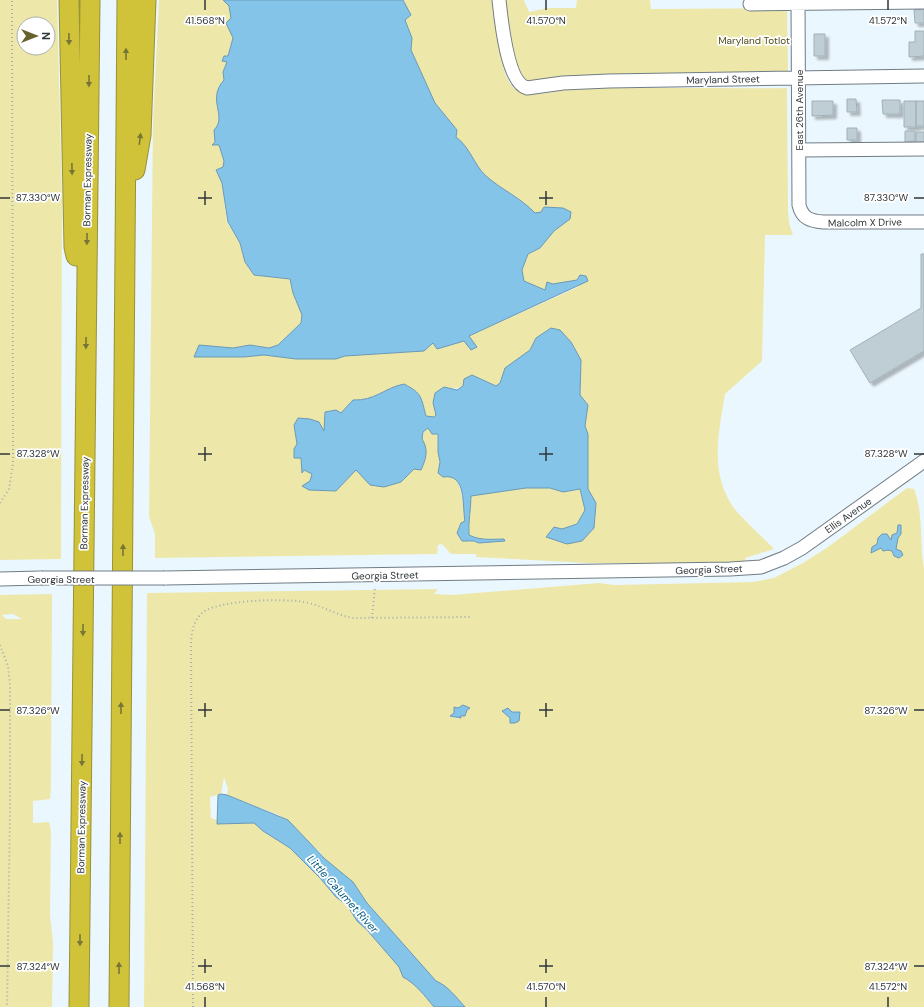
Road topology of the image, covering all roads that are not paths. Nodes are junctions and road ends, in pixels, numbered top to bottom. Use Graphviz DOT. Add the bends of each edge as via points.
graph roads {
  1 [pos="69,0"];
  2 [pos="90,0"];
  3 [pos="127,0"];
  4 [pos="146,0"];
  5 [pos="499,0"];
  6 [pos="798,2"];
  7 [pos="924,2"];
  8 [pos="750,4"];
  9 [pos="924,76"];
  10 [pos="799,77"];
  11 [pos="924,149"];
  12 [pos="800,150"];
  13 [pos="806,218"];
  14 [pos="924,222"];
  15 [pos="126,233"];
  16 [pos="86,304"];
  17 [pos="924,461"];
  18 [pos="769,565"];
  19 [pos="0,579"];
  20 [pos="79,1007"];
  21 [pos="119,1007"];
  1 -- 16 [label="highway, one-way" via="74,247"];
  2 -- 16 [label="highway, Borman Expressway, one-way"];
  15 -- 3 [label="highway, one-way"];
  15 -- 4 [label="highway, one-way" via="141,135"];
  5 -- 10 [label="street, Maryland Street" via="510,61 517,80 523,87 609,81"];
  6 -- 7 [label="street"];
  6 -- 8 [label="street"];
  6 -- 10 [label="street, East 26th Avenue"];
  9 -- 10 [label="street, Maryland Street"];
  10 -- 12 [label="street, East 26th Avenue"];
  11 -- 12 [label="street"];
  12 -- 13 [label="street, East 26th Avenue" via="799,205"];
  13 -- 14 [label="street, Malcolm X Drive" via="822,222"];
  21 -- 15 [label="highway, one-way"];
  16 -- 20 [label="highway, Borman Expressway, one-way"];
  17 -- 18 [label="street, Ellis Avenue" via="802,548"];
  18 -- 19 [label="street, Georgia Street, bridge" via="730,569"];
}
